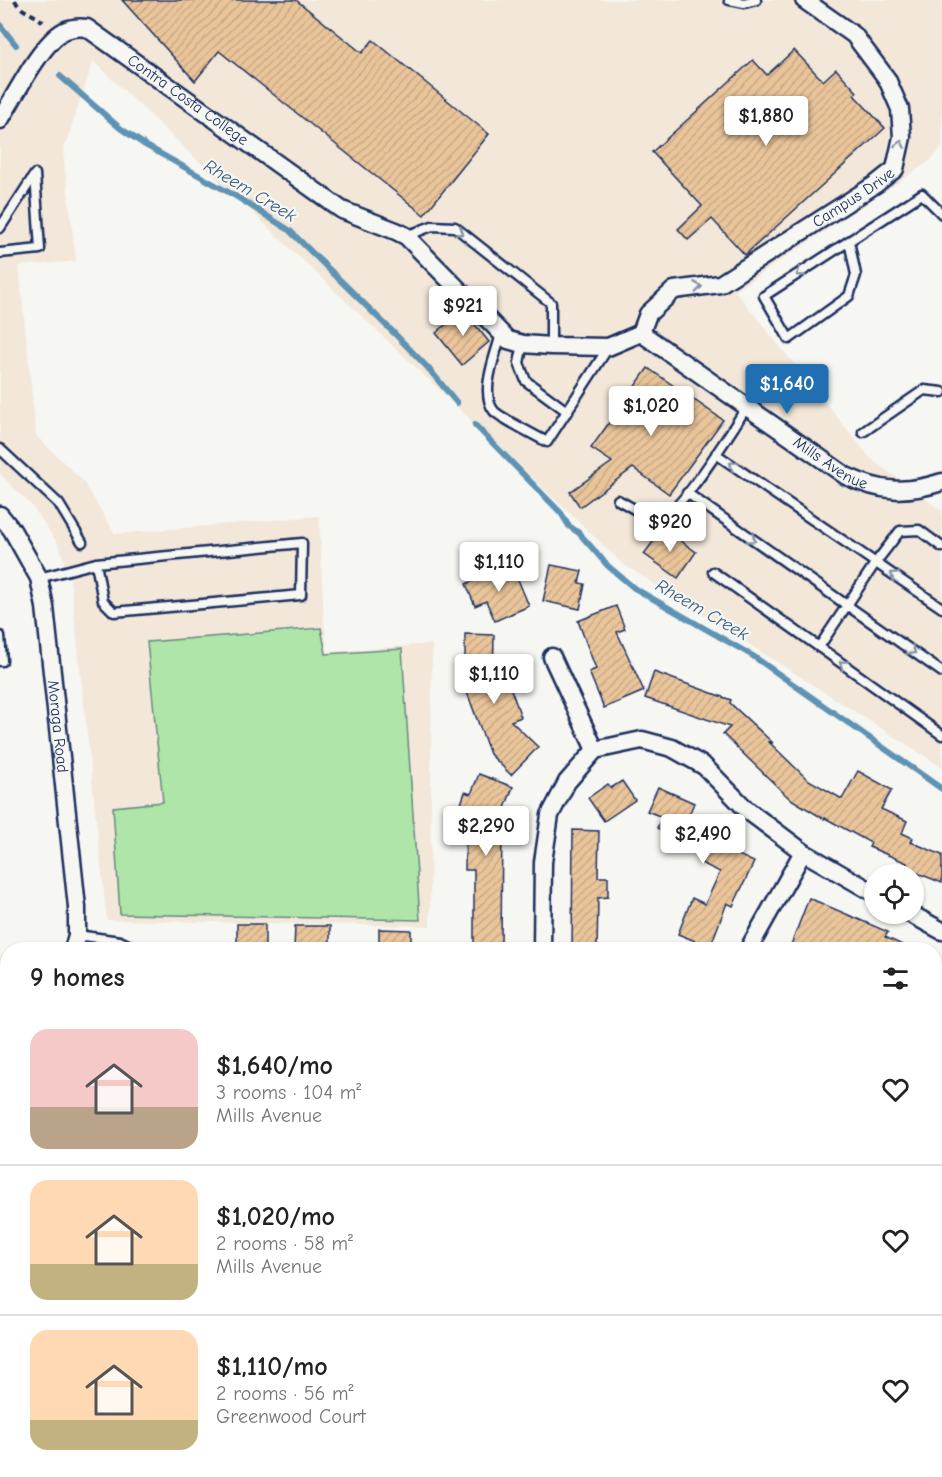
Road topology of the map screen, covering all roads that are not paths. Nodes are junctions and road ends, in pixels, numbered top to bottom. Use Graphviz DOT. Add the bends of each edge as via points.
graph roads {
  1 [pos="729,0"];
  2 [pos="756,0"];
  3 [pos="804,0"];
  4 [pos="0,120"];
  5 [pos="942,214"];
  6 [pos="0,228"];
  7 [pos="406,236"];
  8 [pos="849,241"];
  9 [pos="0,253"];
  10 [pos="501,333"];
  11 [pos="641,333"];
  12 [pos="524,344"];
  13 [pos="551,346"];
  14 [pos="608,347"];
  15 [pos="942,392"];
  16 [pos="746,408"];
  17 [pos="568,412"];
  18 [pos="863,432"];
  19 [pos="0,449"];
  20 [pos="716,454"];
  21 [pos="942,482"];
  22 [pos="687,493"];
  23 [pos="618,500"];
  24 [pos="0,515"];
  25 [pos="82,542"];
  26 [pos="942,546"];
  27 [pos="876,562"];
  28 [pos="96,563"];
  29 [pos="713,572"];
  30 [pos="39,578"];
  31 [pos="847,606"];
  32 [pos="942,608"];
  33 [pos="0,636"];
  34 [pos="819,647"];
  35 [pos="552,657"];
  36 [pos="0,661"];
  37 [pos="942,672"];
  38 [pos="942,735"];
  39 [pos="595,750"];
  40 [pos="803,852"];
  41 [pos="864,887"];
  42 [pos="924,921"];
  43 [pos="942,931"];
  44 [pos="75,942"];
  45 [pos="122,942"];
  46 [pos="542,942"];
  47 [pos="752,942"];
  1 -- 2 [label="lane"];
  11 -- 3 [label="street, Campus Drive, one-way" via="648,314 674,290 720,284 895,169 902,136 900,108 887,79 854,35"];
  4 -- 7 [label="street, Contra Costa College" via="51,40 70,28 87,28 342,210"];
  5 -- 8 [label="lane" via="922,194"];
  6 -- 9 [label="lane" via="35,174 40,249"];
  7 -- 10 [label="street"];
  7 -- 13 [label="lane, one-way" via="432,226 455,226 551,303"];
  8 -- 8 [label="lane, one-way" via="764,296 789,339 849,296 856,275"];
  10 -- 12 [label="street" via="508,340"];
  10 -- 17 [label="lane" via="487,384 494,412 547,442"];
  11 -- 14 [label="street"];
  11 -- 16 [label="street, Mills Avenue"];
  12 -- 13 [label="street"];
  12 -- 17 [label="lane" via="519,363 526,381"];
  13 -- 14 [label="street"];
  14 -- 17 [label="lane"];
  15 -- 18 [label="lane" via="924,390"];
  16 -- 20 [label="lane"];
  16 -- 21 [label="street, Mills Avenue" via="846,476 870,487 901,490"];
  19 -- 25 [label="lane" via="59,504"];
  20 -- 22 [label="lane"];
  27 -- 20 [label="lane, one-way"];
  22 -- 23 [label="lane" via="662,517 650,517"];
  22 -- 31 [label="lane, one-way"];
  24 -- 30 [label="street, Moraga Road"];
  26 -- 27 [label="lane" via="919,530 900,531"];
  27 -- 31 [label="lane"];
  32 -- 27 [label="lane, one-way"];
  28 -- 28 [label="lane" via="302,543 301,595 114,612 102,600"];
  28 -- 30 [label="lane"];
  29 -- 34 [label="lane"];
  30 -- 44 [label="street, Moraga Road" via="60,745 76,907"];
  31 -- 34 [label="lane"];
  31 -- 37 [label="lane, one-way"];
  33 -- 36 [label="lane"];
  38 -- 34 [label="lane, one-way"];
  35 -- 39 [label="street"];
  39 -- 40 [label="street" via="642,740 672,748 705,766 747,810"];
  39 -- 46 [label="street" via="567,782 550,814 543,862"];
  40 -- 41 [label="street"];
  40 -- 47 [label="street"];
  42 -- 43 [label="street"];
  44 -- 45 [label="lane"];
}
